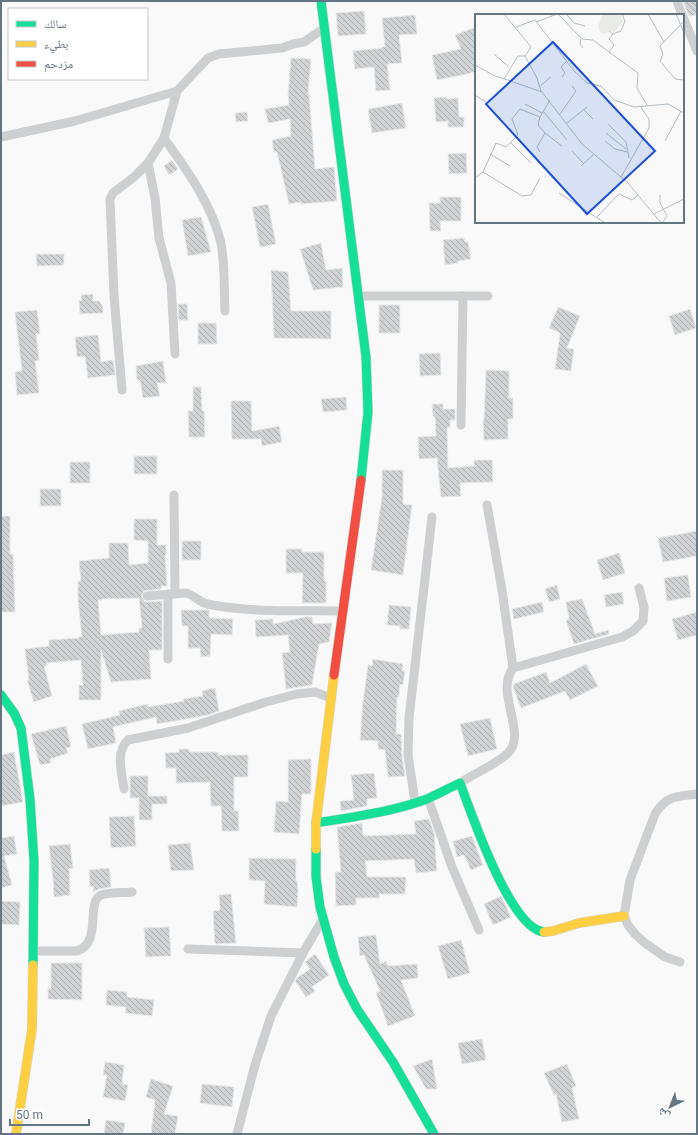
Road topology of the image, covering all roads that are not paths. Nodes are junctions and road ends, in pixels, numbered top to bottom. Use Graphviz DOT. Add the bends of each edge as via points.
graph roads {
  1 [pos="321,1"];
  2 [pos="677,1"];
  3 [pos="682,14"];
  4 [pos="684,18"];
  5 [pos="323,29"];
  6 [pos="697,51"];
  7 [pos="177,91"];
  8 [pos="1,137"];
  9 [pos="164,138"];
  10 [pos="148,163"];
  11 [pos="359,296"];
  12 [pos="463,296"];
  13 [pos="488,296"];
  14 [pos="225,311"];
  15 [pos="175,354"];
  16 [pos="122,390"];
  17 [pos="461,425"];
  18 [pos="174,495"];
  19 [pos="487,505"];
  20 [pos="432,517"];
  21 [pos="639,588"];
  22 [pos="172,594"];
  23 [pos="147,596"];
  24 [pos="343,612"];
  25 [pos="168,659"];
  26 [pos="513,668"];
  27 [pos="1,695"];
  28 [pos="331,698"];
  29 [pos="460,782"];
  30 [pos="124,789"];
  31 [pos="697,794"];
  32 [pos="428,798"];
  33 [pos="415,802"];
  34 [pos="316,823"];
  35 [pos="132,892"];
  36 [pos="624,916"];
  37 [pos="323,919"];
  38 [pos="478,930"];
  39 [pos="188,949"];
  40 [pos="33,951"];
  41 [pos="303,952"];
  42 [pos="680,962"];
  43 [pos="16,1134"];
  44 [pos="237,1134"];
  45 [pos="434,1134"];
  1 -- 5 [label="main road"];
  2 -- 3 [label="street"];
  4 -- 6 [label="street"];
  5 -- 7 [label="street" via="304,42 282,48 219,54 208,58"];
  5 -- 11 [label="main road"];
  7 -- 8 [label="street" via="75,121"];
  7 -- 9 [label="street"];
  9 -- 10 [label="street"];
  9 -- 14 [label="street" via="186,168 211,214 224,267"];
  10 -- 15 [label="street" via="159,238 171,283"];
  10 -- 16 [label="street" via="134,178 113,193 110,199 114,296"];
  11 -- 12 [label="street"];
  11 -- 24 [label="main road" via="366,357 368,412"];
  12 -- 13 [label="street"];
  12 -- 17 [label="street"];
  18 -- 22 [label="street"];
  19 -- 26 [label="street"];
  20 -- 33 [label="street" via="409,718 408,755"];
  21 -- 26 [label="street" via="644,607 643,622 633,631 622,637"];
  22 -- 23 [label="street"];
  22 -- 24 [label="street" via="192,594 206,604 246,609"];
  22 -- 25 [label="street"];
  24 -- 28 [label="main road"];
  26 -- 29 [label="street" via="507,680 507,691 515,733 514,745 508,754"];
  27 -- 40 [label="main road" via="14,713 23,743 34,861"];
  28 -- 30 [label="street" via="314,692 297,694 188,728 128,740 121,751 120,760"];
  28 -- 34 [label="main road"];
  29 -- 32 [label="main road"];
  29 -- 36 [label="main road" via="498,875 514,905 538,932 547,933 571,925"];
  31 -- 36 [label="street" via="667,800 655,814 630,880"];
  32 -- 33 [label="main road"];
  32 -- 38 [label="street"];
  33 -- 34 [label="main road" via="361,816"];
  34 -- 37 [label="main road" via="316,877"];
  35 -- 40 [label="street" via="102,895 97,898 92,934 83,949"];
  36 -- 42 [label="street" via="628,925 645,943 665,957"];
  37 -- 41 [label="street"];
  37 -- 45 [label="main road" via="344,984"];
  39 -- 41 [label="street"];
  40 -- 43 [label="main road" via="32,1029"];
  41 -- 44 [label="street" via="271,1016"];
}
